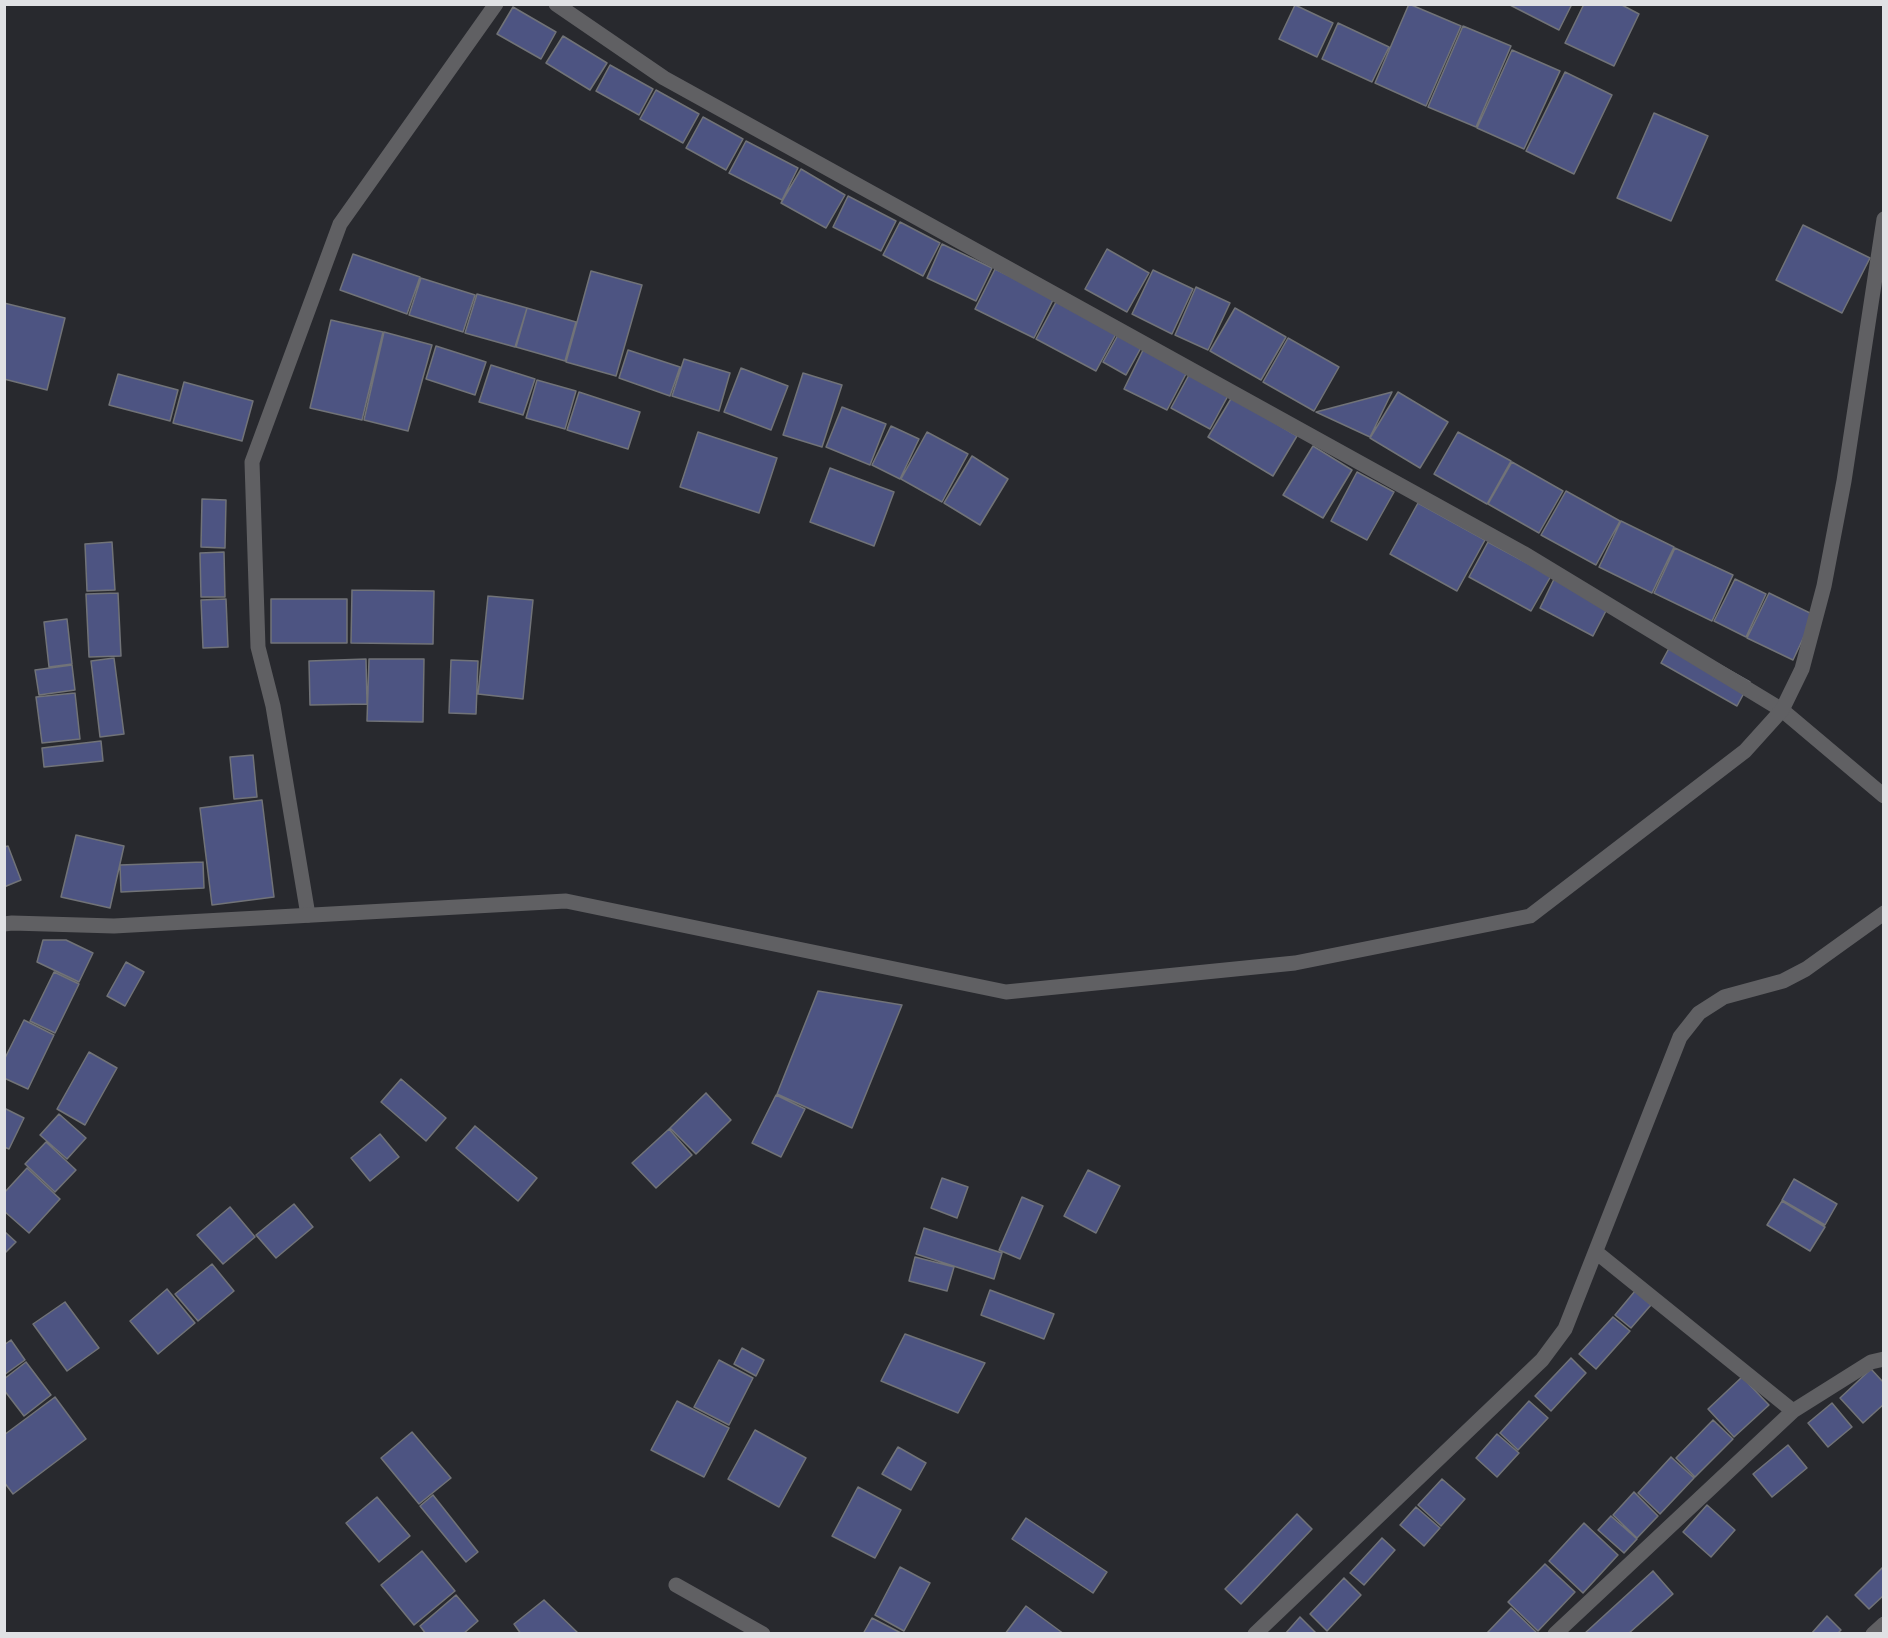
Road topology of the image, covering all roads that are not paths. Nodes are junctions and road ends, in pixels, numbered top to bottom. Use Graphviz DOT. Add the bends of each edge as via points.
graph roads {
  1 [pos="496,4"];
  2 [pos="556,4"];
  3 [pos="1884,219"];
  4 [pos="1782,710"];
  5 [pos="1884,796"];
  6 [pos="1884,913"];
  7 [pos="308,915"];
  8 [pos="4,924"];
  9 [pos="1596,1252"];
  10 [pos="1884,1359"];
  11 [pos="1793,1411"];
  12 [pos="676,1585"];
  13 [pos="1884,1624"];
  14 [pos="763,1634"];
  15 [pos="1255,1634"];
  16 [pos="1555,1634"];
  17 [pos="1873,1634"];
  1 -- 7 [label="street" via="340,224 252,462 258,647 273,706"];
  2 -- 4 [label="street" via="664,78 1523,553"];
  3 -- 4 [label="street" via="1824,586 1802,669"];
  4 -- 5 [label="street"];
  4 -- 7 [label="street" via="1745,751 1530,916 1295,963 1006,992 566,902"];
  6 -- 9 [label="street" via="1806,969 1783,981 1724,997 1699,1012 1680,1036"];
  7 -- 8 [label="street" via="114,926"];
  9 -- 11 [label="street"];
  9 -- 15 [label="street" via="1565,1329 1542,1360"];
  10 -- 11 [label="street" via="1871,1362"];
  11 -- 16 [label="street"];
  12 -- 14 [label="street"];
  13 -- 17 [label="street"];
}
